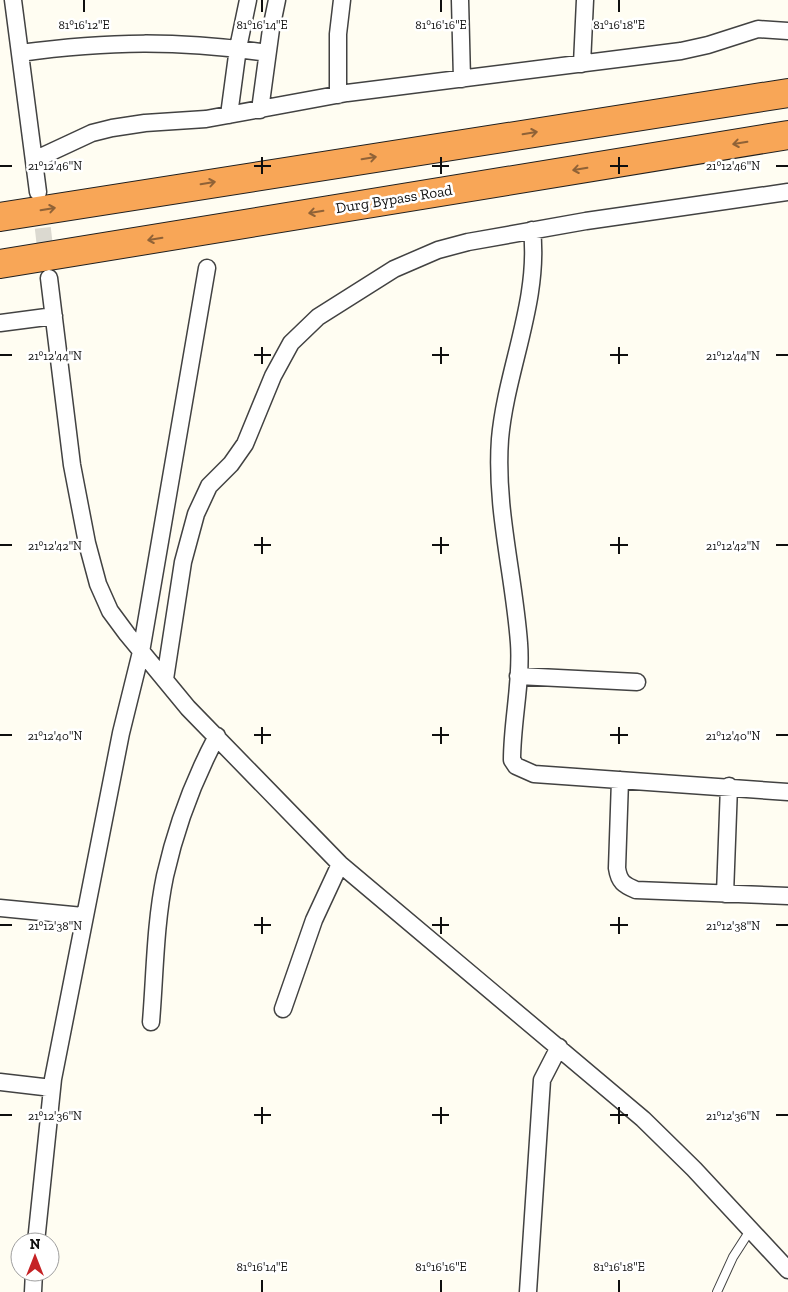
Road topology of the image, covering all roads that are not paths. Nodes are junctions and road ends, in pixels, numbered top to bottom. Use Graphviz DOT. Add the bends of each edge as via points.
graph roads {
  1 [pos="248,0"];
  2 [pos="278,0"];
  3 [pos="342,0"];
  4 [pos="460,0"];
  5 [pos="585,0"];
  6 [pos="9,11"];
  7 [pos="788,31"];
  8 [pos="238,48"];
  9 [pos="20,53"];
  10 [pos="267,53"];
  11 [pos="582,64"];
  12 [pos="462,79"];
  13 [pos="788,93"];
  14 [pos="338,95"];
  15 [pos="260,110"];
  16 [pos="229,115"];
  17 [pos="788,135"];
  18 [pos="34,160"];
  19 [pos="38,192"];
  20 [pos="788,192"];
  21 [pos="0,217"];
  22 [pos="532,230"];
  23 [pos="0,264"];
  24 [pos="208,268"];
  25 [pos="49,278"];
  26 [pos="54,316"];
  27 [pos="0,323"];
  28 [pos="141,652"];
  29 [pos="161,675"];
  30 [pos="518,676"];
  31 [pos="637,682"];
  32 [pos="217,736"];
  33 [pos="620,780"];
  34 [pos="730,786"];
  35 [pos="788,792"];
  36 [pos="340,864"];
  37 [pos="725,894"];
  38 [pos="788,896"];
  39 [pos="0,908"];
  40 [pos="83,916"];
  41 [pos="283,1009"];
  42 [pos="151,1022"];
  43 [pos="559,1047"];
  44 [pos="0,1082"];
  45 [pos="52,1088"];
  46 [pos="751,1229"];
  47 [pos="37,1232"];
  48 [pos="788,1270"];
  49 [pos="528,1292"];
  50 [pos="716,1292"];
  1 -- 8 [label="street"];
  2 -- 10 [label="street"];
  3 -- 14 [label="street" via="338,34"];
  4 -- 12 [label="street"];
  5 -- 11 [label="street"];
  6 -- 9 [label="street"];
  7 -- 11 [label="street" via="758,29 681,51"];
  8 -- 9 [label="street" via="207,44 118,43"];
  8 -- 10 [label="street"];
  8 -- 16 [label="street"];
  9 -- 18 [label="street"];
  10 -- 15 [label="street"];
  11 -- 12 [label="street"];
  12 -- 14 [label="street"];
  21 -- 13 [label="highway, one-way"];
  14 -- 15 [label="street"];
  15 -- 16 [label="street"];
  16 -- 18 [label="street" via="112,128 92,133"];
  17 -- 23 [label="highway, Durg Bypass Road, one-way"];
  18 -- 19 [label="street"];
  20 -- 22 [label="street"];
  22 -- 29 [label="street" via="438,250 394,269 318,317 291,343 273,376 245,444 209,486 196,514 183,562"];
  22 -- 30 [label="street" via="533,264 527,305 500,440 502,514 520,643"];
  24 -- 28 [label="street"];
  25 -- 26 [label="street"];
  26 -- 27 [label="street"];
  26 -- 28 [label="street" via="72,465 87,543 98,584 110,611"];
  28 -- 29 [label="street"];
  28 -- 40 [label="street"];
  29 -- 32 [label="street"];
  30 -- 31 [label="street"];
  30 -- 33 [label="street" via="512,749 512,760 516,766 534,774"];
  32 -- 36 [label="street"];
  32 -- 42 [label="street" via="183,810 165,877"];
  33 -- 34 [label="street"];
  33 -- 37 [label="street" via="617,868 624,886 636,890"];
  34 -- 35 [label="street"];
  34 -- 37 [label="street"];
  36 -- 41 [label="street" via="314,920"];
  36 -- 43 [label="street"];
  37 -- 38 [label="street"];
  39 -- 40 [label="street"];
  40 -- 45 [label="street"];
  43 -- 46 [label="street" via="643,1120"];
  43 -- 49 [label="street" via="542,1080"];
  44 -- 45 [label="street"];
  45 -- 47 [label="street"];
  46 -- 48 [label="street"];
  46 -- 50 [label="lane"];
}
